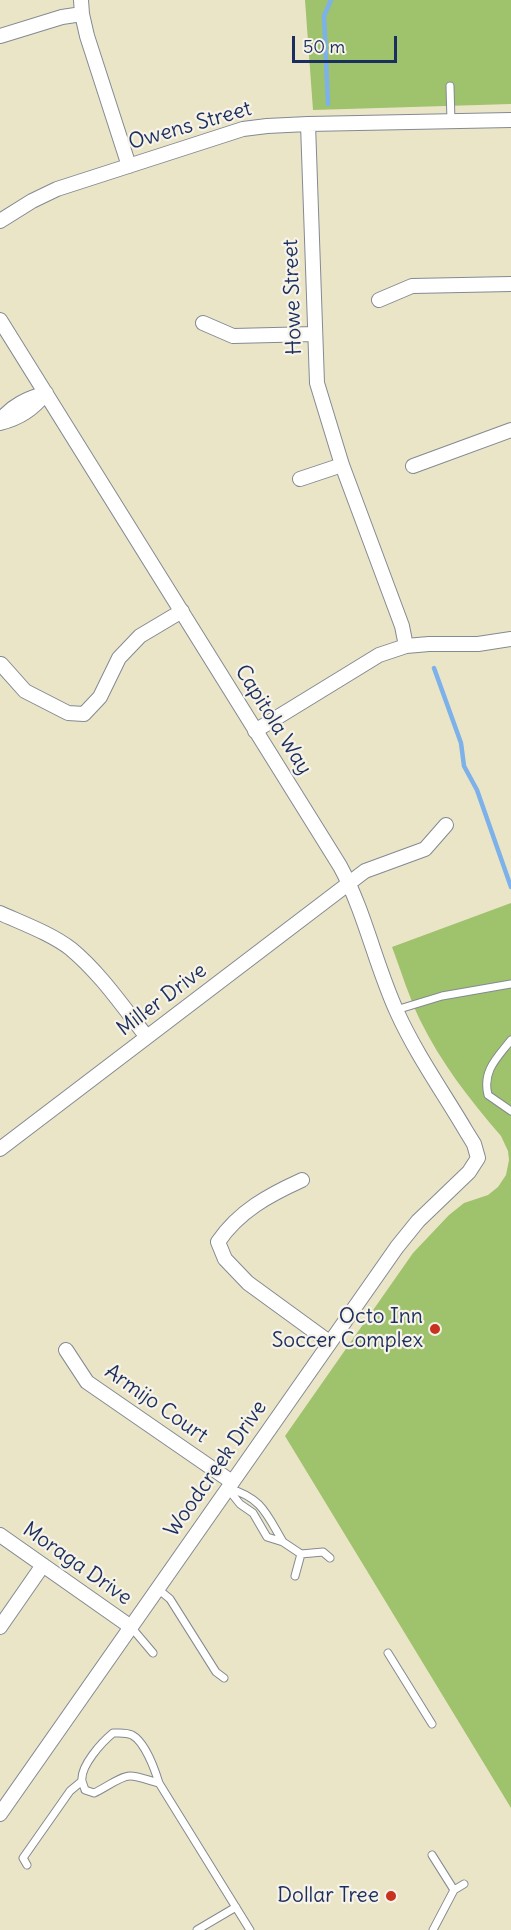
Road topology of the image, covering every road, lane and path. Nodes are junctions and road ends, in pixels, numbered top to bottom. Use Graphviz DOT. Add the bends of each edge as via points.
graph roads {
  1 [pos="81,7"];
  2 [pos="0,36"];
  3 [pos="450,86"];
  4 [pos="511,120"];
  5 [pos="452,121"];
  6 [pos="308,124"];
  7 [pos="129,166"];
  8 [pos="0,221"];
  9 [pos="511,284"];
  10 [pos="379,300"];
  11 [pos="0,320"];
  12 [pos="203,323"];
  13 [pos="315,334"];
  14 [pos="45,393"];
  15 [pos="0,422"];
  16 [pos="511,430"];
  17 [pos="342,465"];
  18 [pos="413,466"];
  19 [pos="300,479"];
  20 [pos="182,611"];
  21 [pos="511,639"];
  22 [pos="406,646"];
  23 [pos="1,664"];
  24 [pos="255,731"];
  25 [pos="446,825"];
  26 [pos="349,883"];
  27 [pos="0,913"];
  28 [pos="511,984"];
  29 [pos="396,1010"];
  30 [pos="147,1037"];
  31 [pos="511,1040"];
  32 [pos="511,1112"];
  33 [pos="3,1141"];
  34 [pos="478,1158"];
  35 [pos="302,1180"];
  36 [pos="329,1342"];
  37 [pos="66,1350"];
  38 [pos="230,1485"];
  39 [pos="0,1535"];
  40 [pos="283,1542"];
  41 [pos="301,1554"];
  42 [pos="330,1558"];
  43 [pos="43,1565"];
  44 [pos="296,1576"];
  45 [pos="158,1589"];
  46 [pos="0,1627"];
  47 [pos="131,1627"];
  48 [pos="153,1653"];
  49 [pos="388,1653"];
  50 [pos="224,1678"];
  51 [pos="432,1724"];
  52 [pos="81,1781"];
  53 [pos="159,1783"];
  54 [pos="0,1814"];
  55 [pos="432,1855"];
  56 [pos="27,1865"];
  57 [pos="464,1884"];
  58 [pos="454,1890"];
  59 [pos="236,1907"];
  60 [pos="197,1930"];
  61 [pos="250,1930"];
  62 [pos="433,1930"];
  1 -- 2 [label="street" via="62,17"];
  1 -- 7 [label="street"];
  3 -- 5 [label="lane"];
  4 -- 5 [label="street, Owens Street"];
  5 -- 6 [label="street, Owens Street"];
  6 -- 7 [label="street, Owens Street" via="243,129"];
  6 -- 13 [label="street, Howe Street"];
  7 -- 8 [label="street, Owens Street" via="57,189"];
  9 -- 10 [label="street" via="412,286"];
  11 -- 14 [label="street, Capitola Way"];
  12 -- 13 [label="street" via="233,336"];
  13 -- 17 [label="street, Howe Street" via="317,383"];
  14 -- 15 [label="street" via="9,410"];
  14 -- 20 [label="street, Capitola Way"];
  16 -- 18 [label="street"];
  17 -- 19 [label="street"];
  17 -- 22 [label="street, Howe Street"];
  20 -- 23 [label="street" via="140,636 119,658 100,697 84,714 68,713 25,691"];
  20 -- 24 [label="street, Capitola Way"];
  21 -- 22 [label="street"];
  22 -- 24 [label="street" via="361,665"];
  24 -- 26 [label="street, Capitola Way"];
  25 -- 26 [label="street, Miller Drive" via="425,849 365,871"];
  26 -- 29 [label="street, Capitola Way"];
  26 -- 30 [label="street, Miller Drive"];
  27 -- 30 [label="street" via="69,948 94,971"];
  28 -- 29 [label="lane" via="442,996"];
  29 -- 34 [label="street, Capitola Way" via="474,1144"];
  30 -- 33 [label="street, Miller Drive"];
  31 -- 32 [label="lane" via="488,1070 486,1089 488,1095"];
  34 -- 36 [label="street, Woodcreek Drive" via="469,1172 418,1221"];
  35 -- 36 [label="street" via="269,1195 228,1226 218,1242 225,1259 248,1283"];
  36 -- 38 [label="street, Woodcreek Drive"];
  37 -- 38 [label="street, Armijo Court" via="87,1382"];
  38 -- 40 [label="lane" via="261,1504"];
  38 -- 40 [label="lane" via="267,1537"];
  38 -- 45 [label="street, Woodcreek Drive"];
  39 -- 43 [label="street, Moraga Drive"];
  40 -- 41 [label="lane"];
  41 -- 42 [label="lane" via="323,1552"];
  41 -- 44 [label="lane"];
  43 -- 46 [label="street"];
  43 -- 47 [label="street, Moraga Drive"];
  45 -- 47 [label="street, Woodcreek Drive"];
  45 -- 50 [label="lane" via="170,1599 216,1672"];
  47 -- 48 [label="lane"];
  47 -- 54 [label="street, Woodcreek Drive"];
  49 -- 51 [label="lane"];
  52 -- 53 [label="lane" via="85,1790 94,1793 129,1776"];
  52 -- 53 [label="lane" via="103,1742 112,1733 125,1732 135,1736 141,1745"];
  52 -- 56 [label="lane" via="23,1858"];
  53 -- 59 [label="lane"];
  55 -- 58 [label="lane"];
  57 -- 58 [label="lane"];
  58 -- 62 [label="lane"];
  59 -- 60 [label="lane"];
  59 -- 61 [label="lane"];
}
